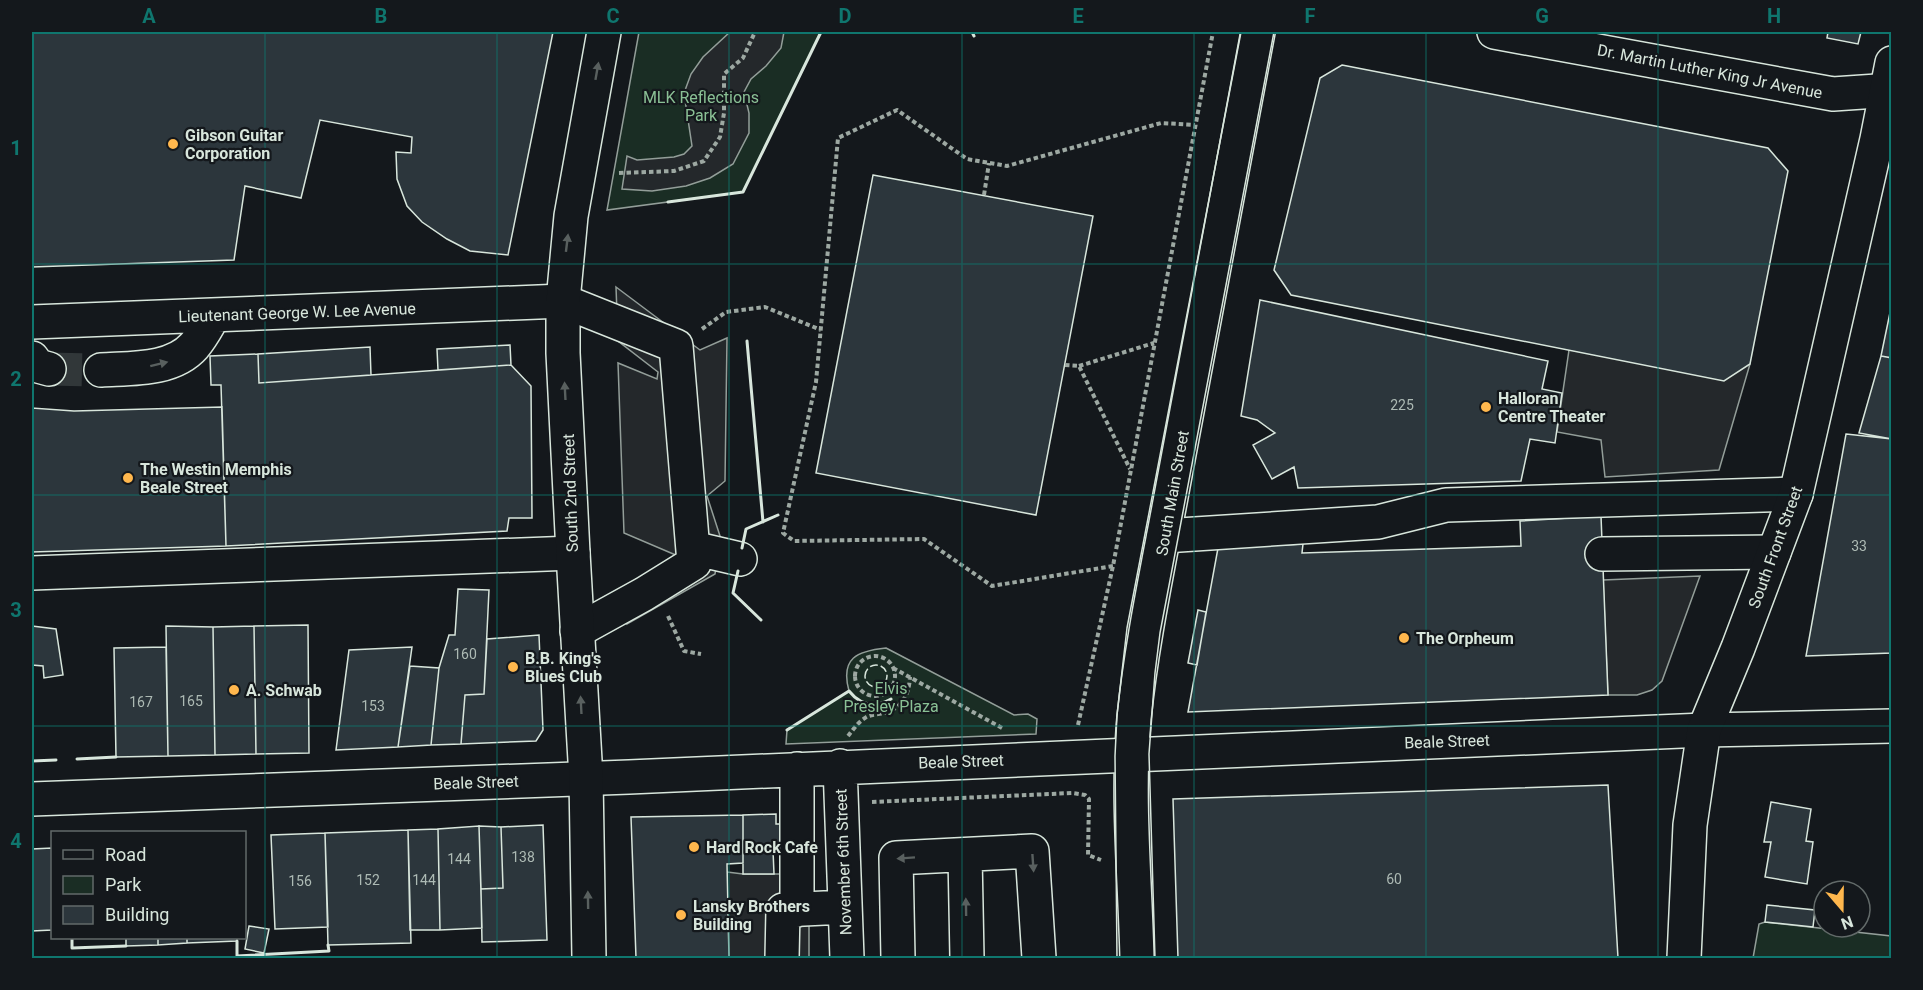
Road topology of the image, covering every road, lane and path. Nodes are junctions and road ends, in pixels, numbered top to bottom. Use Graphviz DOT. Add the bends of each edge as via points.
graph roads {
  1 [pos="604,32"];
  2 [pos="755,32"];
  3 [pos="1213,32"];
  4 [pos="1258,32"];
  5 [pos="1494,32"];
  6 [pos="1890,81"];
  7 [pos="1195,125"];
  8 [pos="989,163"];
  9 [pos="619,173"];
  10 [pos="984,195"];
  11 [pos="563,301"];
  12 [pos="214,315"];
  13 [pos="32,322"];
  14 [pos="821,330"];
  15 [pos="1154,344"];
  16 [pos="676,346"];
  17 [pos="1065,365"];
  18 [pos="1079,366"];
  19 [pos="100,370"];
  20 [pos="1131,470"];
  21 [pos="1796,494"];
  22 [pos="1164,536"];
  23 [pos="693,548"];
  24 [pos="1774,552"];
  25 [pos="573,553"];
  26 [pos="1602,554"];
  27 [pos="740,559"];
  28 [pos="1113,566"];
  29 [pos="32,573"];
  30 [pos="655,587"];
  31 [pos="577,631"];
  32 [pos="702,654"];
  33 [pos="893,668"];
  34 [pos="910,677"];
  35 [pos="1069,725"];
  36 [pos="1892,726"];
  37 [pos="1004,728"];
  38 [pos="1704,730"];
  39 [pos="843,751"];
  40 [pos="1132,755"];
  41 [pos="797,769"];
  42 [pos="586,778"];
  43 [pos="32,799"];
  44 [pos="841,804"];
  45 [pos="964,855"];
  46 [pos="1106,862"];
  47 [pos="845,907"];
  48 [pos="796,910"];
  49 [pos="589,958"];
  50 [pos="782,958"];
  51 [pos="847,958"];
  52 [pos="898,958"];
  53 [pos="967,958"];
  54 [pos="1039,958"];
  55 [pos="1137,958"];
  56 [pos="1684,958"];
  11 -- 1 [label="street, South 2nd Street, one-way" via="571,216"];
  2 -- 9 [label="path" via="743,58 724,74 720,137 704,161 674,171"];
  3 -- 7 [label="path"];
  4 -- 22 [label="street, South Main Street"];
  5 -- 6 [label="street, Dr. Martin Luther King Jr Avenue" via="1833,94"];
  6 -- 21 [label="street, South Front Street"];
  7 -- 8 [label="path" via="1161,123 1007,166"];
  7 -- 15 [label="path"];
  8 -- 10 [label="path"];
  8 -- 14 [label="path" via="967,159 897,110 838,138"];
  11 -- 12 [label="street, Lieutenant George W. Lee Avenue"];
  11 -- 16 [label="street"];
  25 -- 11 [label="street, South 2nd Street, one-way"];
  12 -- 13 [label="street, Lieutenant George W. Lee Avenue"];
  19 -- 12 [label="street, one-way" via="157,366 176,358 193,348"];
  14 -- 16 [label="path" via="765,308 726,312"];
  14 -- 28 [label="path" via="816,382 783,534 794,542 924,539 992,586"];
  15 -- 18 [label="path"];
  15 -- 20 [label="path"];
  16 -- 23 [label="street"];
  17 -- 18 [label="path"];
  18 -- 20 [label="path"];
  20 -- 28 [label="path"];
  21 -- 22 [label="street" via="1446,505 1378,522"];
  21 -- 24 [label="street, South Front Street"];
  22 -- 40 [label="street, South Main Street" via="1147,631"];
  23 -- 27 [label="street"];
  23 -- 30 [label="street" via="694,563"];
  24 -- 26 [label="street"];
  24 -- 38 [label="street, South Front Street"];
  25 -- 29 [label="street"];
  25 -- 31 [label="street, South 2nd Street"];
  28 -- 35 [label="path" via="1080,725"];
  30 -- 31 [label="street"];
  30 -- 32 [label="path" via="684,651"];
  42 -- 31 [label="street, South 2nd Street, one-way"];
  33 -- 33 [label="path" via="884,658 865,660 857,670 860,688 870,695 883,694 895,680"];
  33 -- 34 [label="path"];
  34 -- 37 [label="path"];
  34 -- 39 [label="path" via="905,699 883,714 866,716"];
  36 -- 38 [label="street, Beale Street"];
  38 -- 40 [label="street, Beale Street"];
  38 -- 56 [label="street, South Front Street" via="1690,825"];
  39 -- 40 [label="street, Beale Street"];
  39 -- 41 [label="street, Beale Street"];
  39 -- 44 [label="street, November 6th Street"];
  40 -- 55 [label="street, South Main Street"];
  41 -- 42 [label="street, Beale Street"];
  41 -- 48 [label="street"];
  42 -- 43 [label="street, Beale Street"];
  49 -- 42 [label="street, South 2nd Street, one-way"];
  44 -- 46 [label="path" via="1085,795 1090,811 1088,855"];
  44 -- 47 [label="street, November 6th Street"];
  45 -- 52 [label="street, one-way" via="896,858"];
  53 -- 45 [label="street, one-way"];
  45 -- 54 [label="street, one-way" via="1032,851"];
  47 -- 48 [label="street"];
  47 -- 51 [label="street, November 6th Street"];
  48 -- 50 [label="street" via="783,910"];
}
